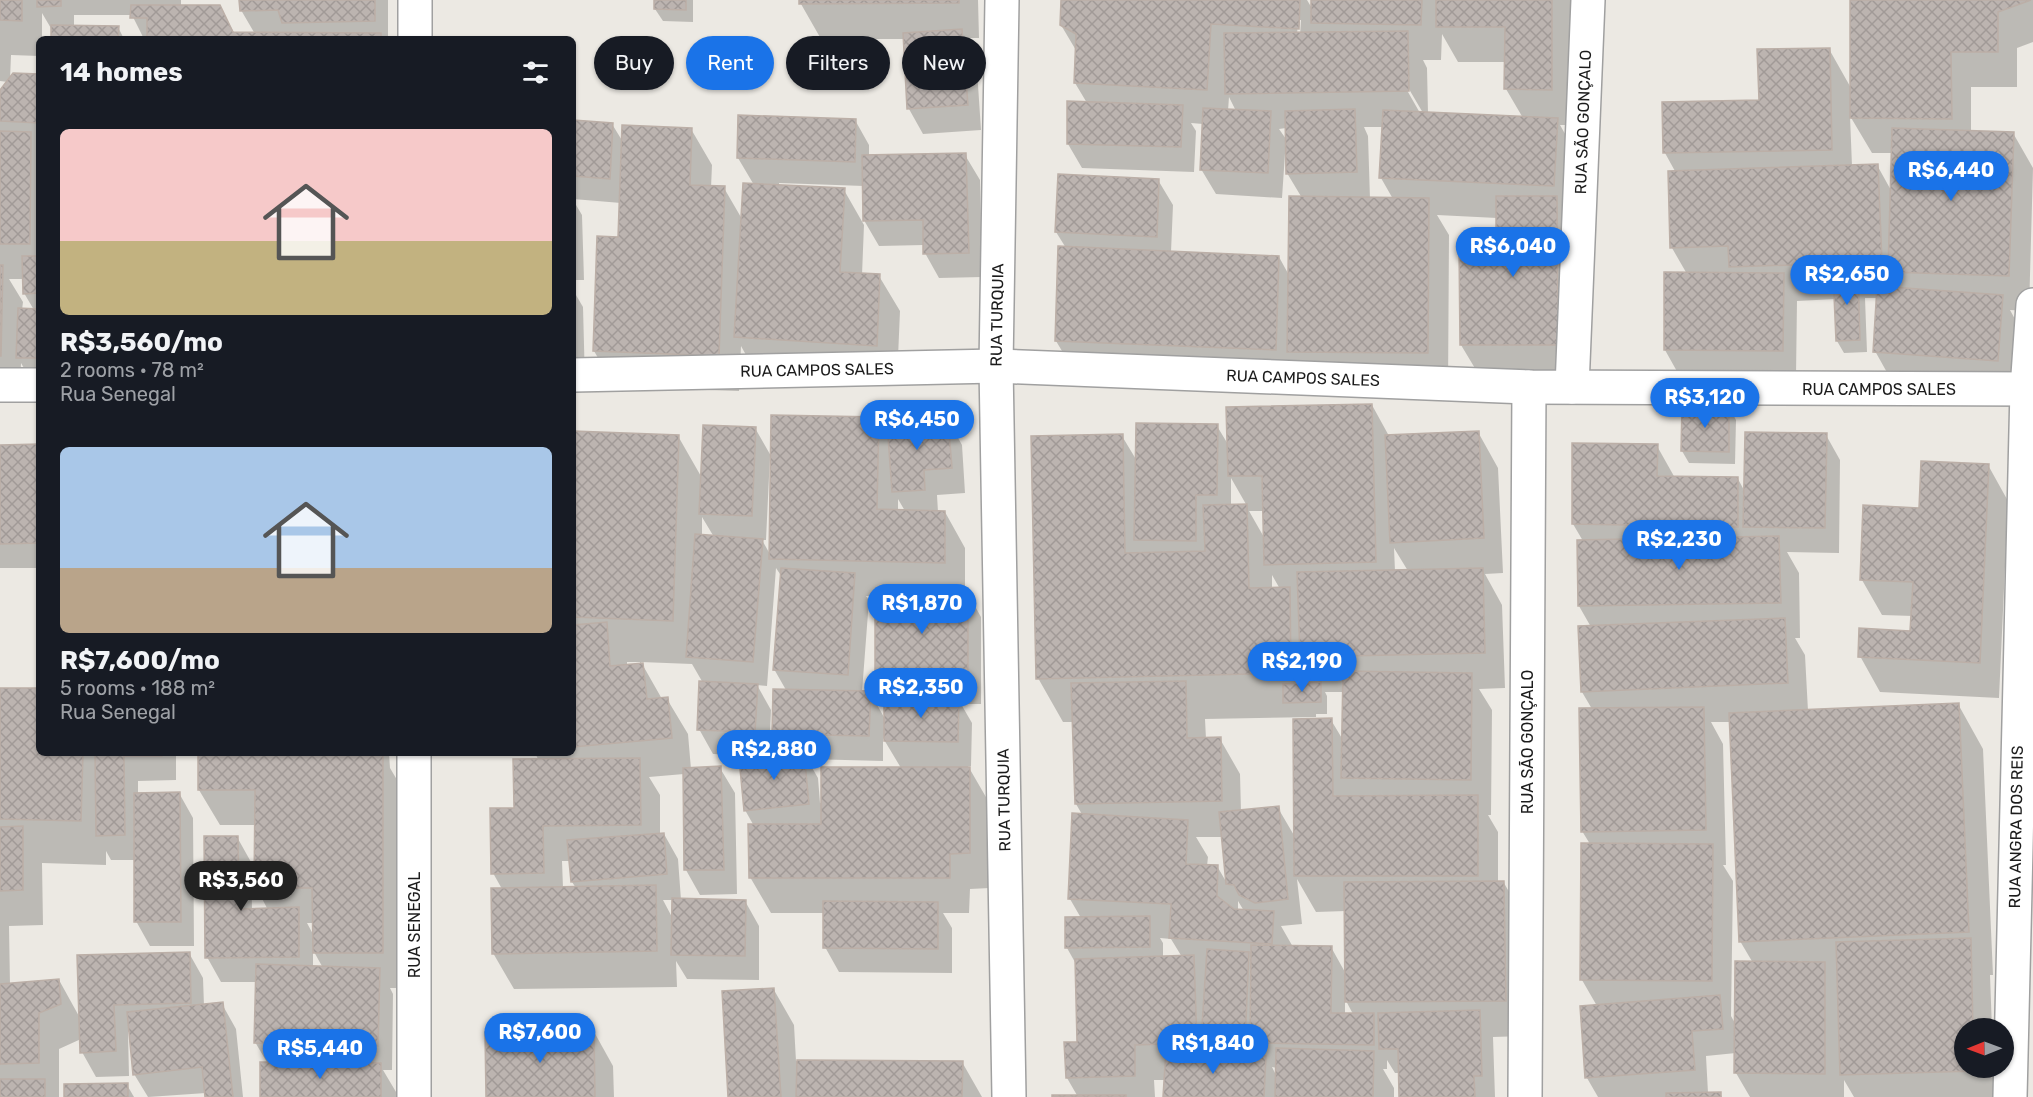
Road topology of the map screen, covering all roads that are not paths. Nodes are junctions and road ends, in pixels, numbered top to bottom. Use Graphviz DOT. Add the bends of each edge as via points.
graph roads {
  1 [pos="415,0"];
  2 [pos="1002,0"];
  3 [pos="1588,0"];
  4 [pos="414,36"];
  5 [pos="2033,305"];
  6 [pos="996,366"];
  7 [pos="576,375"];
  8 [pos="36,385"];
  9 [pos="0,386"];
  10 [pos="1529,387"];
  11 [pos="1572,387"];
  12 [pos="2030,389"];
  13 [pos="414,756"];
  14 [pos="414,1097"];
  15 [pos="1009,1097"];
  16 [pos="1525,1097"];
  17 [pos="2010,1097"];
  1 -- 4 [label="street"];
  2 -- 6 [label="street, RUA TURQUIA"];
  3 -- 11 [label="street, RUA SÃO GONÇALO"];
  5 -- 12 [label="street, RUA ANGRA DOS REIS"];
  6 -- 7 [label="street, RUA CAMPOS SALES"];
  6 -- 10 [label="street, RUA CAMPOS SALES"];
  6 -- 15 [label="street, RUA TURQUIA"];
  8 -- 9 [label="street"];
  10 -- 11 [label="street, RUA CAMPOS SALES"];
  10 -- 16 [label="street, RUA SÃO GONÇALO"];
  11 -- 12 [label="street, RUA CAMPOS SALES"];
  12 -- 17 [label="street, RUA ANGRA DOS REIS"];
  13 -- 14 [label="street, RUA SENEGAL"];
}
